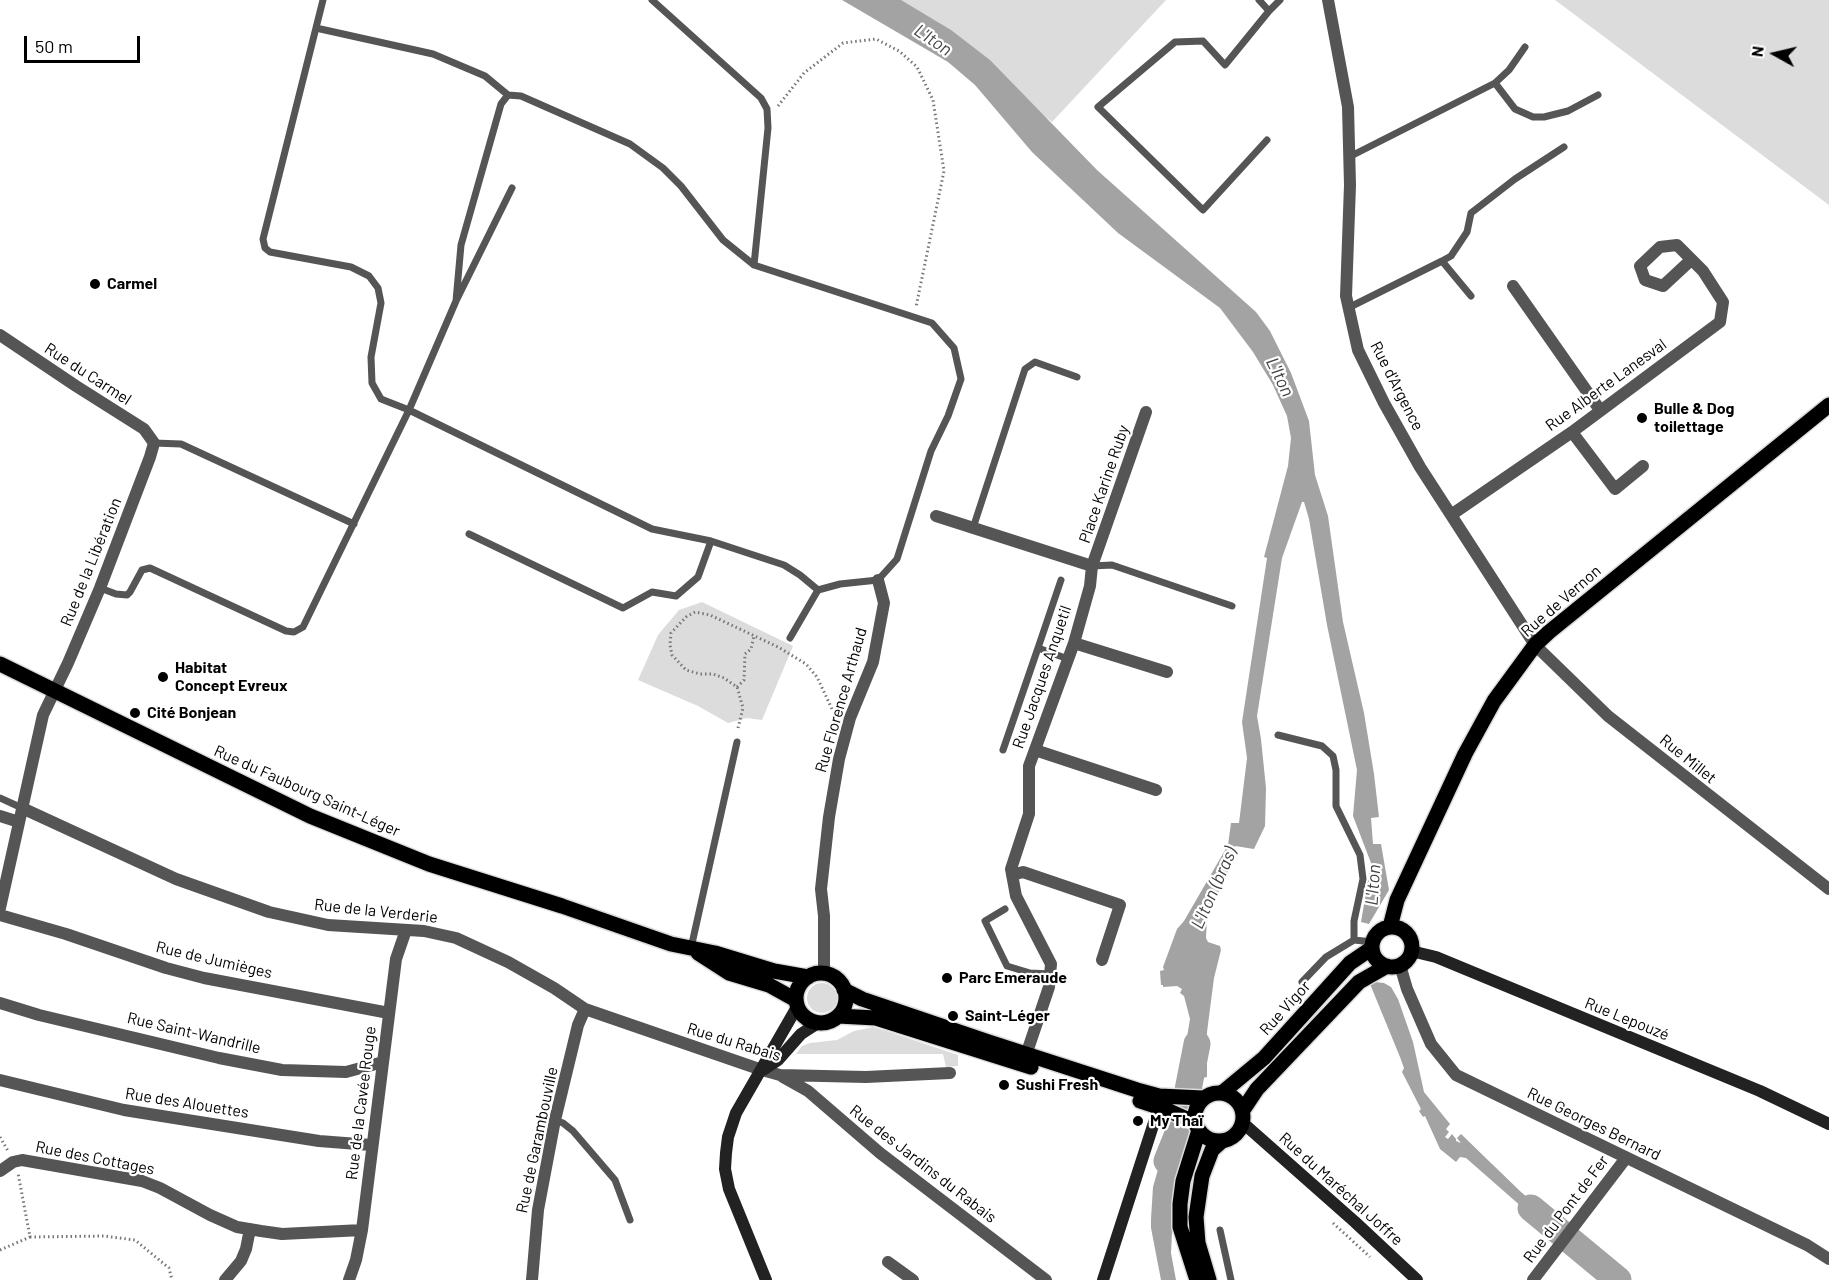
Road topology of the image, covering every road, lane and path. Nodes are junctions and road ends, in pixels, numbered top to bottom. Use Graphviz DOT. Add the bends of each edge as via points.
graph roads {
  1 [pos="323,0"];
  2 [pos="652,0"];
  3 [pos="1259,0"];
  4 [pos="1280,0"];
  5 [pos="1328,0"];
  6 [pos="1269,11"];
  7 [pos="316,28"];
  8 [pos="1525,47"];
  9 [pos="1496,83"];
  10 [pos="508,95"];
  11 [pos="1598,95"];
  12 [pos="768,120"];
  13 [pos="1268,140"];
  14 [pos="1564,147"];
  15 [pos="1349,157"];
  16 [pos="512,189"];
  17 [pos="1691,260"];
  18 [pos="1442,261"];
  19 [pos="754,265"];
  20 [pos="1513,286"];
  21 [pos="1471,296"];
  22 [pos="456,301"];
  23 [pos="1348,308"];
  24 [pos="914,318"];
  25 [pos="0,335"];
  26 [pos="1077,377"];
  27 [pos="1829,405"];
  28 [pos="409,410"];
  29 [pos="1600,410"];
  30 [pos="1146,412"];
  31 [pos="1572,432"];
  32 [pos="154,443"];
  33 [pos="1643,466"];
  34 [pos="1451,515"];
  35 [pos="936,516"];
  36 [pos="354,524"];
  37 [pos="973,528"];
  38 [pos="469,534"];
  39 [pos="711,541"];
  40 [pos="1092,566"];
  41 [pos="878,580"];
  42 [pos="1061,580"];
  43 [pos="100,588"];
  44 [pos="818,590"];
  45 [pos="1233,606"];
  46 [pos="754,636"];
  47 [pos="790,638"];
  48 [pos="1074,643"];
  49 [pos="1535,645"];
  50 [pos="1038,648"];
  51 [pos="1068,659"];
  52 [pos="0,664"];
  53 [pos="1167,672"];
  54 [pos="737,687"];
  55 [pos="54,690"];
  56 [pos="850,718"];
  57 [pos="738,728"];
  58 [pos="1278,735"];
  59 [pos="737,742"];
  60 [pos="1004,750"];
  61 [pos="1035,750"];
  62 [pos="1156,790"];
  63 [pos="0,798"];
  64 [pos="22,808"];
  65 [pos="0,816"];
  66 [pos="19,822"];
  67 [pos="1012,875"];
  68 [pos="1829,889"];
  69 [pos="0,908"];
  70 [pos="1005,909"];
  71 [pos="0,915"];
  72 [pos="1390,927"];
  73 [pos="406,930"];
  74 [pos="1366,945"];
  75 [pos="691,948"];
  76 [pos="1411,951"];
  77 [pos="1102,960"];
  78 [pos="1388,967"];
  79 [pos="824,973"];
  80 [pos="1050,974"];
  81 [pos="807,976"];
  82 [pos="1302,982"];
  83 [pos="844,990"];
  84 [pos="0,1003"];
  85 [pos="797,1004"];
  86 [pos="585,1009"];
  87 [pos="389,1013"];
  88 [pos="838,1016"];
  89 [pos="818,1023"];
  90 [pos="1026,1055"];
  91 [pos="383,1062"];
  92 [pos="762,1070"];
  93 [pos="950,1073"];
  94 [pos="780,1075"];
  95 [pos="0,1080"];
  96 [pos="1223,1092"];
  97 [pos="1198,1098"];
  98 [pos="1162,1104"];
  99 [pos="1243,1116"];
  100 [pos="555,1120"];
  101 [pos="1194,1124"];
  102 [pos="1829,1124"];
  103 [pos="0,1137"];
  104 [pos="1222,1141"];
  105 [pos="371,1145"];
  106 [pos="1626,1158"];
  107 [pos="13,1162"];
  108 [pos="0,1171"];
  109 [pos="630,1220"];
  110 [pos="250,1229"];
  111 [pos="362,1230"];
  112 [pos="1220,1230"];
  113 [pos="30,1237"];
  114 [pos="0,1250"];
  115 [pos="1829,1258"];
  116 [pos="888,1262"];
  117 [pos="172,1280"];
  118 [pos="225,1280"];
  119 [pos="349,1280"];
  120 [pos="532,1280"];
  121 [pos="766,1280"];
  122 [pos="913,1280"];
  123 [pos="1046,1280"];
  124 [pos="1103,1280"];
  125 [pos="1197,1280"];
  126 [pos="1209,1280"];
  127 [pos="1231,1280"];
  128 [pos="1417,1280"];
  129 [pos="1533,1280"];
  1 -- 7 [label="lane"];
  2 -- 12 [label="lane" via="761,98"];
  3 -- 6 [label="lane"];
  4 -- 6 [label="lane"];
  5 -- 15 [label="street, Rue d'Argence" via="1348,107"];
  6 -- 13 [label="lane" via="1225,64 1203,41 1175,42 1098,107 1203,210"];
  7 -- 10 [label="lane" via="433,54 484,76"];
  7 -- 28 [label="lane" via="263,239 265,248 351,267 369,276 378,288 381,303 371,357 372,383 381,399"];
  8 -- 9 [label="lane"];
  9 -- 11 [label="lane" via="1515,109 1533,117 1568,111"];
  9 -- 15 [label="lane"];
  10 -- 19 [label="lane" via="521,96 630,144 663,168 723,240"];
  10 -- 22 [label="lane" via="501,104 461,244"];
  12 -- 19 [label="lane"];
  12 -- 24 [label="path" via="804,73 843,43 876,39 899,51 917,67 933,100 944,171"];
  14 -- 18 [label="lane" via="1471,213 1467,232 1451,256"];
  15 -- 23 [label="street, Rue d'Argence"];
  16 -- 22 [label="lane"];
  17 -- 29 [label="street, Rue Alberte Lanesval" via="1723,302 1720,321"];
  18 -- 21 [label="lane"];
  18 -- 23 [label="lane"];
  19 -- 24 [label="lane"];
  20 -- 29 [label="street"];
  22 -- 28 [label="lane"];
  23 -- 34 [label="street, Rue d'Argence" via="1358,350 1384,404"];
  24 -- 41 [label="lane" via="932,323 954,348 961,379 931,450 897,559"];
  25 -- 32 [label="street, Rue du Carmel" via="144,429"];
  26 -- 37 [label="lane" via="1035,362 1025,369"];
  27 -- 49 [label="main road, Rue de Vernon"];
  28 -- 36 [label="lane"];
  28 -- 39 [label="lane" via="652,529"];
  29 -- 31 [label="street, Rue Alberte Lanesval"];
  30 -- 40 [label="street, Place Karine Ruby"];
  31 -- 33 [label="street" via="1615,489"];
  31 -- 34 [label="street, Rue Alberte Lanesval"];
  32 -- 36 [label="lane" via="181,444"];
  32 -- 43 [label="street, Rue de la Libération"];
  34 -- 49 [label="street, Rue d'Argence"];
  35 -- 37 [label="street"];
  36 -- 43 [label="lane" via="303,627 294,632 150,568 142,570 127,595"];
  37 -- 40 [label="street"];
  38 -- 39 [label="lane" via="623,608 652,592 676,596 698,577"];
  39 -- 44 [label="lane" via="784,564"];
  40 -- 45 [label="lane" via="1112,565"];
  40 -- 48 [label="street, Rue Jacques Anquetil"];
  41 -- 44 [label="lane"];
  41 -- 56 [label="street, Rue Florence Arthaud" via="884,603 873,662"];
  42 -- 50 [label="lane"];
  43 -- 55 [label="street, Rue de la Libération"];
  44 -- 47 [label="lane"];
  46 -- 54 [label="path" via="751,649 745,654 744,680"];
  46 -- 54 [label="path" via="695,612 671,633 672,655 686,670 713,674"];
  46 -- 56 [label="path" via="806,664 839,718"];
  48 -- 51 [label="street, Rue Jacques Anquetil"];
  48 -- 53 [label="street"];
  49 -- 68 [label="street, Rue Millet" via="1608,716"];
  49 -- 72 [label="main road, Rue de Vernon" via="1494,701 1464,754 1395,904"];
  50 -- 51 [label="lane"];
  50 -- 60 [label="lane"];
  51 -- 61 [label="street, Rue Jacques Anquetil"];
  52 -- 55 [label="main road, Rue du Faubourg Saint-Léger"];
  54 -- 57 [label="path" via="743,708"];
  55 -- 64 [label="street, Rue de la Libération" via="43,715"];
  55 -- 75 [label="main road, Rue du Faubourg Saint-Léger" via="364,839 429,864"];
  56 -- 79 [label="street, Rue Florence Arthaud" via="839,759 821,884"];
  58 -- 74 [label="lane" via="1322,746 1333,756 1336,806 1360,855 1363,879 1354,921"];
  59 -- 75 [label="lane"];
  61 -- 62 [label="street"];
  61 -- 67 [label="street, Rue Jacques Anquetil" via="1029,766 1029,814"];
  63 -- 64 [label="lane"];
  64 -- 66 [label="street, Rue de la Libération"];
  64 -- 73 [label="street, Rue de la Verderie" via="176,879 269,912 328,925"];
  65 -- 66 [label="street"];
  66 -- 69 [label="street, Rue de la Libération"];
  67 -- 77 [label="street" via="1023,872 1120,904"];
  67 -- 80 [label="street, Rue Jacques Anquetil" via="1016,896 1051,964"];
  70 -- 80 [label="lane" via="985,921 1007,966"];
  71 -- 87 [label="street, Rue de Jumièges" via="166,969"];
  72 -- 74 [label="main road"];
  72 -- 76 [label="main road" via="1406,933"];
  73 -- 86 [label="street, Rue de la Verderie" via="456,938 508,962"];
  73 -- 87 [label="street, Rue de la Cavée Rouge" via="396,959"];
  74 -- 78 [label="main road"];
  74 -- 82 [label="lane" via="1326,957"];
  74 -- 96 [label="main road, Rue Vigor" via="1264,1058"];
  75 -- 81 [label="main road, Rue du Faubourg Saint-Léger"];
  75 -- 85 [label="main road, Rue du Faubourg Saint-Léger" via="729,972 769,985"];
  76 -- 78 [label="main road" via="1405,962"];
  76 -- 102 [label="main road, Rue Lepouzé" via="1436,957 1760,1091"];
  78 -- 99 [label="main road" via="1361,980 1257,1089"];
  78 -- 106 [label="street, Rue Georges Bernard" via="1407,989 1431,1044 1456,1075"];
  79 -- 81 [label="main road"];
  79 -- 83 [label="main road" via="840,982"];
  80 -- 90 [label="street, Rue Jacques Anquetil"];
  81 -- 85 [label="main road" via="797,991"];
  83 -- 88 [label="main road" via="846,999"];
  83 -- 90 [label="main road"];
  84 -- 91 [label="street, Rue Saint-Wandrille" via="282,1070 346,1072"];
  85 -- 89 [label="main road" via="809,1020"];
  85 -- 92 [label="main road"];
  86 -- 92 [label="street, Rue du Rabais"];
  86 -- 100 [label="street, Rue de Garambouville"];
  87 -- 91 [label="street, Rue de la Cavée Rouge"];
  88 -- 89 [label="main road"];
  88 -- 98 [label="main road" via="876,1018"];
  89 -- 92 [label="main road"];
  90 -- 98 [label="main road"];
  91 -- 105 [label="street, Rue de la Cavée Rouge"];
  92 -- 94 [label="street, Rue du Rabais"];
  92 -- 121 [label="main road" via="733,1122 725,1169"];
  93 -- 94 [label="street, Rue du Rabais" via="866,1077"];
  94 -- 123 [label="street, Rue des Jardins du Rabais" via="808,1091 880,1154"];
  95 -- 105 [label="street, Rue des Alouettes" via="124,1110 319,1141"];
  96 -- 97 [label="main road"];
  96 -- 99 [label="main road" via="1236,1098"];
  97 -- 98 [label="main road"];
  97 -- 101 [label="main road"];
  98 -- 101 [label="main road"];
  98 -- 124 [label="main road"];
  99 -- 104 [label="main road" via="1239,1131"];
  99 -- 128 [label="main road, Rue du Maréchal Joffre"];
  100 -- 109 [label="lane" via="573,1131 615,1180"];
  100 -- 120 [label="street, Rue de Garambouville" via="538,1210"];
  101 -- 104 [label="main road" via="1209,1139"];
  101 -- 125 [label="main road" via="1183,1181 1180,1227"];
  103 -- 107 [label="path"];
  104 -- 126 [label="main road" via="1212,1149 1202,1176 1196,1217 1198,1243"];
  105 -- 111 [label="street, Rue de la Cavée Rouge"];
  106 -- 115 [label="street, Rue Georges Bernard"];
  106 -- 129 [label="street, Rue du Pont de Fer"];
  107 -- 108 [label="street, Rue des Cottages"];
  107 -- 110 [label="street, Rue des Cottages" via="22,1160 142,1181 210,1215"];
  107 -- 113 [label="path" via="21,1182"];
  110 -- 111 [label="street, Rue des Cottages" via="282,1234"];
  110 -- 118 [label="street" via="241,1261"];
  111 -- 119 [label="street, Rue de la Cavée Rouge"];
  112 -- 127 [label="lane"];
  113 -- 114 [label="path"];
  113 -- 117 [label="path" via="104,1236 135,1240 169,1268"];
  116 -- 122 [label="street"];
}
